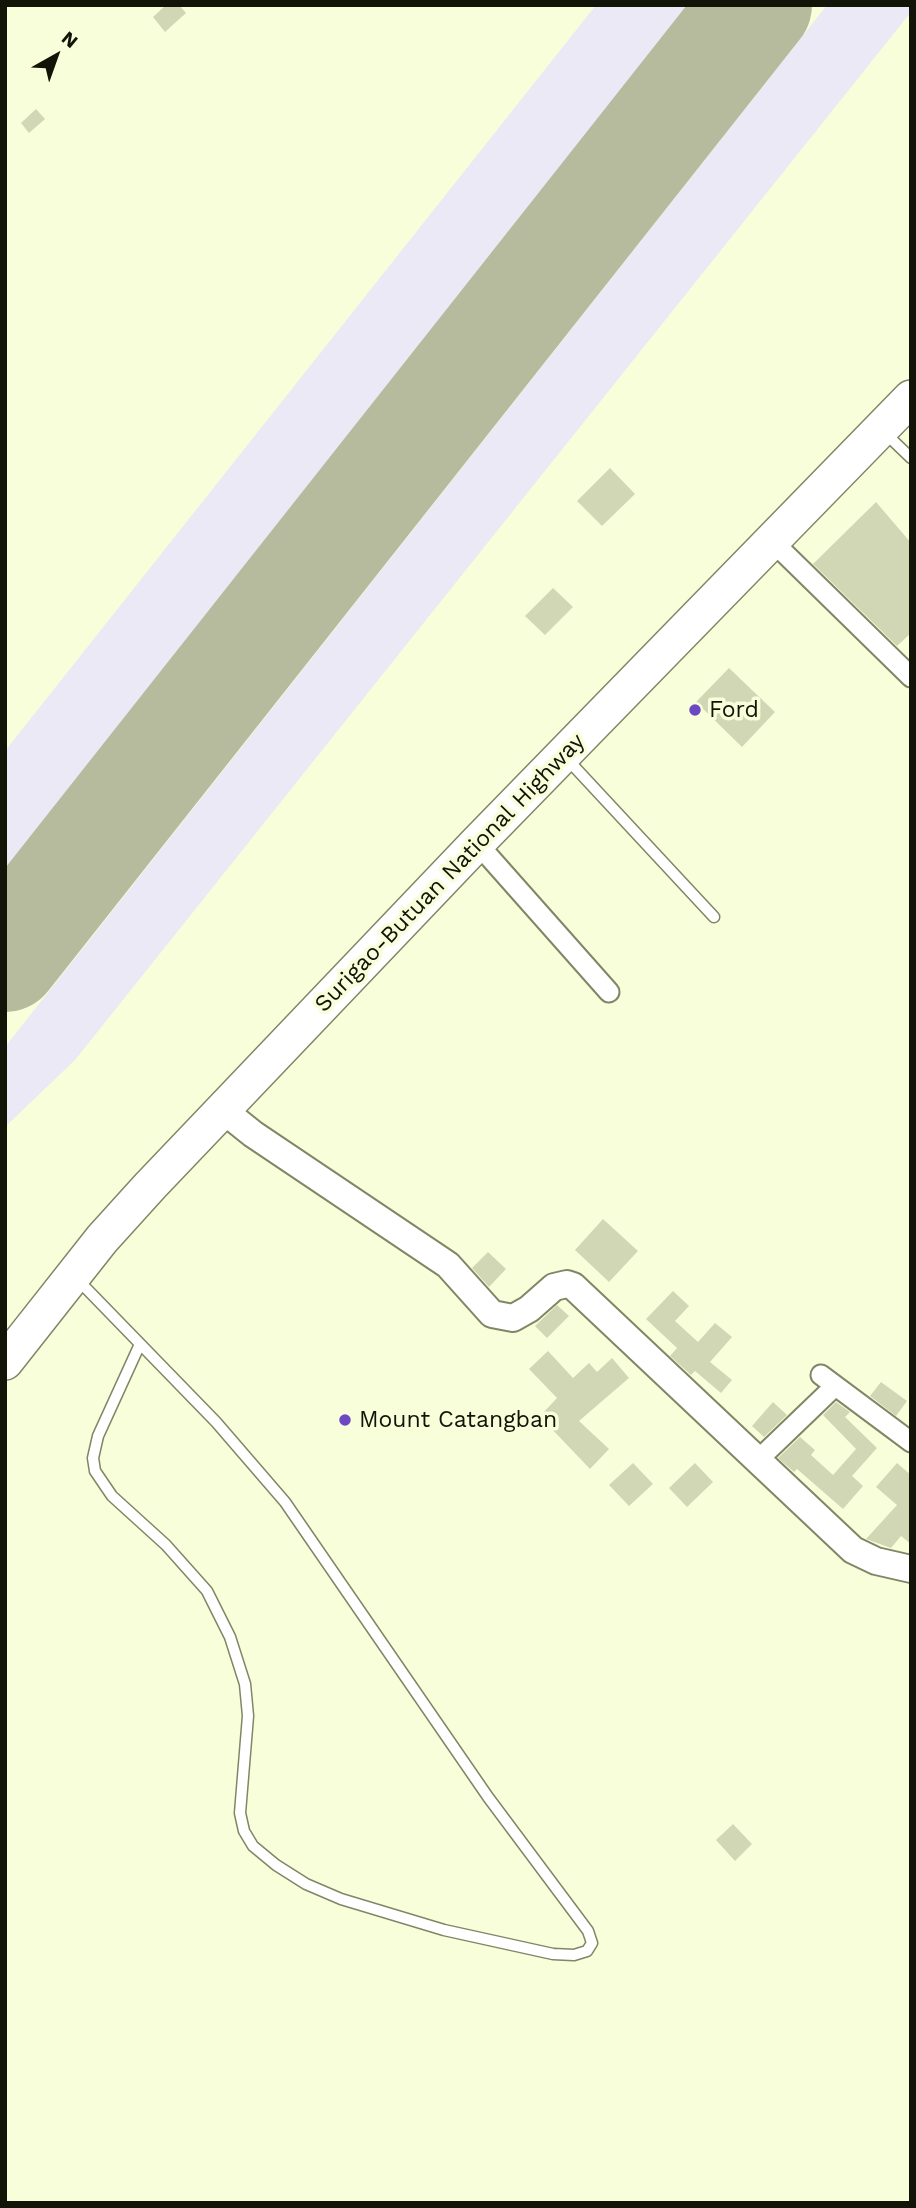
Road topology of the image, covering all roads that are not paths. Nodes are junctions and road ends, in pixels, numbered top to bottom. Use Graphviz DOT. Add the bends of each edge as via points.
graph roads {
  1 [pos="911,398"];
  2 [pos="881,429"];
  3 [pos="911,458"];
  4 [pos="771,540"];
  5 [pos="911,677"];
  6 [pos="563,755"];
  7 [pos="477,843"];
  8 [pos="714,917"];
  9 [pos="609,992"];
  10 [pos="223,1110"];
  11 [pos="74,1275"];
  12 [pos="140,1344"];
  13 [pos="5,1362"];
  14 [pos="911,1442"];
  15 [pos="758,1460"];
  16 [pos="911,1569"];
  1 -- 2 [label="highway, Surigao-Butuan National Highway"];
  2 -- 3 [label="lane"];
  2 -- 4 [label="highway, Surigao-Butuan National Highway"];
  4 -- 5 [label="street"];
  4 -- 6 [label="highway, Surigao-Butuan National Highway"];
  6 -- 7 [label="highway, Surigao-Butuan National Highway"];
  6 -- 8 [label="lane"];
  7 -- 9 [label="street"];
  7 -- 10 [label="highway, Surigao-Butuan National Highway"];
  10 -- 11 [label="highway, Surigao-Butuan National Highway"];
  10 -- 15 [label="street" via="448,1265 492,1314 513,1318 554,1287 573,1286"];
  11 -- 12 [label="lane"];
  11 -- 13 [label="highway, Surigao-Butuan National Highway"];
  12 -- 12 [label="lane" via="285,1502 488,1797 589,1931 592,1943 587,1951 553,1954 444,1930 341,1899 306,1884 253,1846 240,1813 248,1716 245,1684 230,1637 207,1591 166,1545 112,1496 94,1471 98,1436"];
  14 -- 15 [label="street" via="828,1380"];
  15 -- 16 [label="street" via="853,1550"];
}
